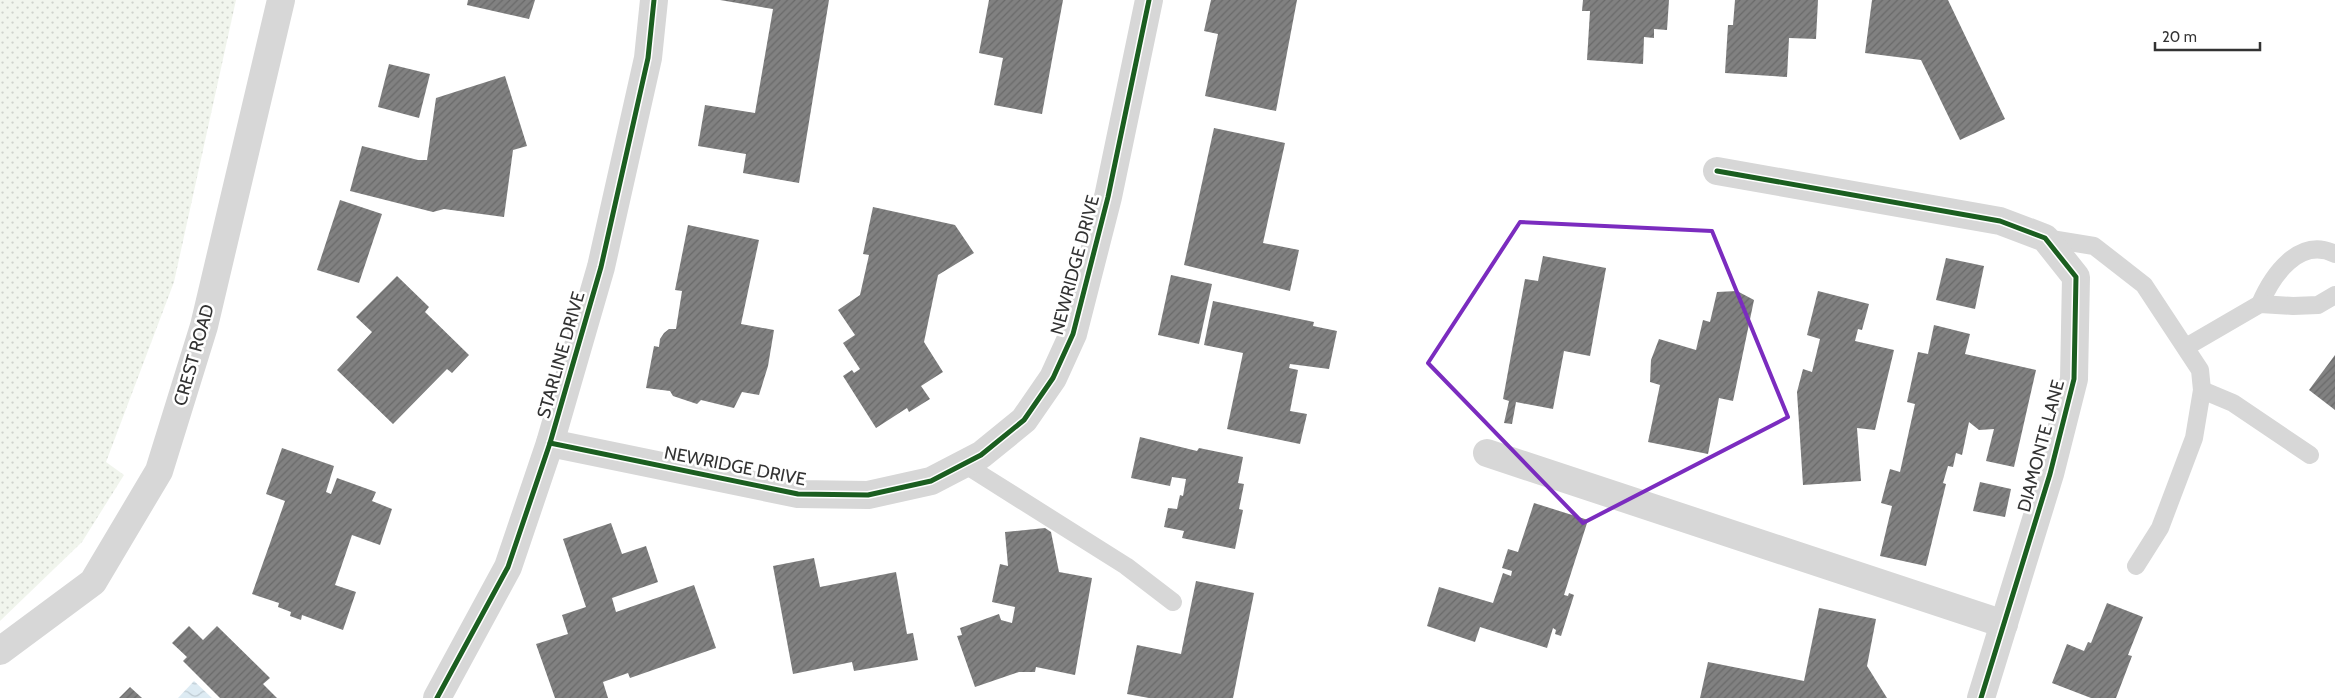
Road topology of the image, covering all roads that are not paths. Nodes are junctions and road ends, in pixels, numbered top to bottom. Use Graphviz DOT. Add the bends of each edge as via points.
graph roads {
  1 [pos="281,0"];
  2 [pos="654,0"];
  3 [pos="1149,0"];
  4 [pos="1718,170"];
  5 [pos="2045,238"];
  6 [pos="2335,254"];
  7 [pos="2335,296"];
  8 [pos="2260,304"];
  9 [pos="2186,347"];
  10 [pos="2202,390"];
  11 [pos="550,444"];
  12 [pos="1487,453"];
  13 [pos="2310,455"];
  14 [pos="964,464"];
  15 [pos="2136,566"];
  16 [pos="1173,602"];
  17 [pos="2004,624"];
  18 [pos="0,650"];
  19 [pos="437,698"];
  20 [pos="1981,698"];
  1 -- 18 [label="street, CREST ROAD" via="204,326 159,471 93,582"];
  2 -- 11 [label="street, STARLINE DRIVE" via="648,58 601,267"];
  3 -- 14 [label="street, NEWRIDGE DRIVE" via="1108,197 1073,334 1053,378 1024,420 981,455"];
  4 -- 5 [label="street" via="2000,221"];
  5 -- 9 [label="lane" via="2094,246 2144,284"];
  5 -- 17 [label="street, DIAMONTE LANE" via="2076,278 2074,379 2050,474"];
  6 -- 8 [label="lane" via="2308,250 2284,264 2271,280"];
  7 -- 8 [label="lane" via="2318,304"];
  8 -- 9 [label="lane"];
  9 -- 10 [label="lane" via="2200,370"];
  10 -- 13 [label="lane" via="2234,403"];
  10 -- 15 [label="lane" via="2194,438 2160,528"];
  11 -- 14 [label="street, NEWRIDGE DRIVE" via="798,494 868,495 931,481"];
  11 -- 19 [label="street, STARLINE DRIVE" via="508,568"];
  12 -- 17 [label="street"];
  14 -- 16 [label="lane" via="1126,566"];
  17 -- 20 [label="street, DIAMONTE LANE"];
}
